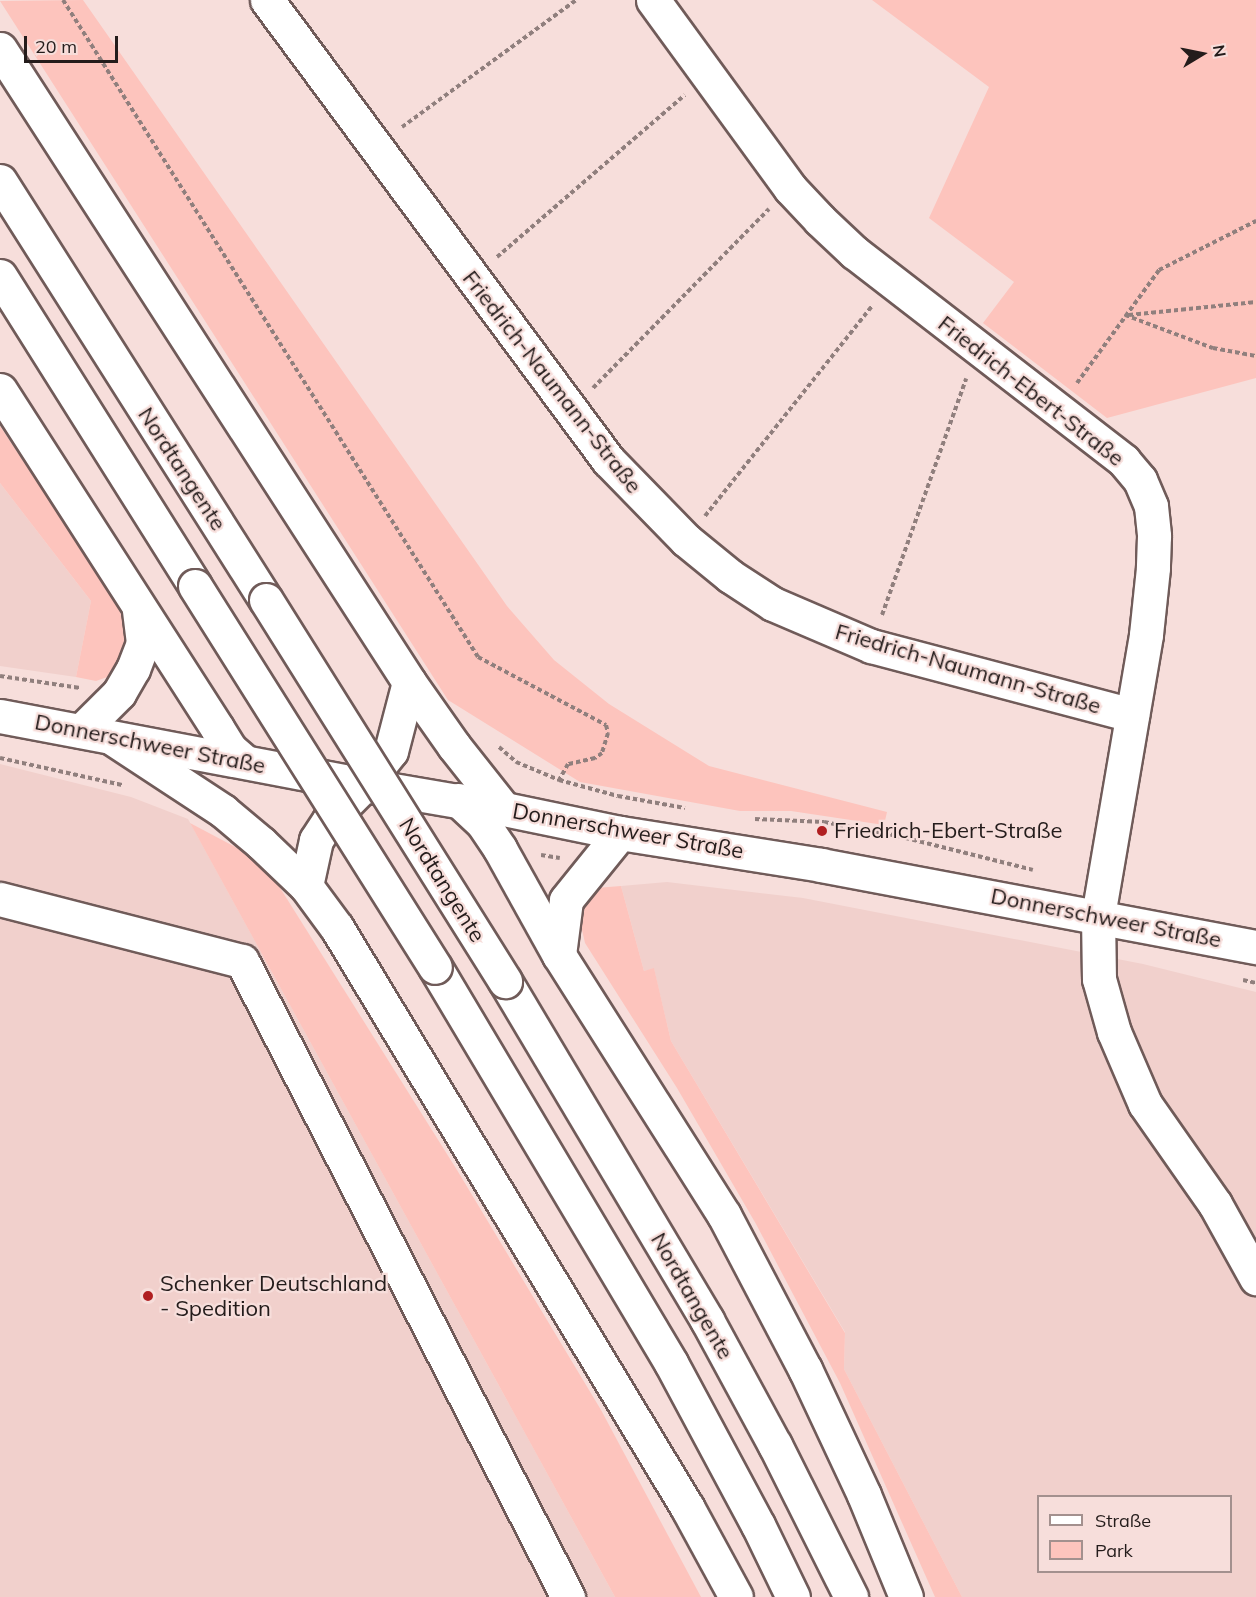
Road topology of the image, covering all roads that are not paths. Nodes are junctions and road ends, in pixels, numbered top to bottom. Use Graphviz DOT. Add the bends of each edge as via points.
graph roads {
  1 [pos="267,0"];
  2 [pos="653,0"];
  3 [pos="0,49"];
  4 [pos="0,181"];
  5 [pos="0,276"];
  6 [pos="0,390"];
  7 [pos="139,609"];
  8 [pos="409,682"];
  9 [pos="1132,715"];
  10 [pos="0,716"];
  11 [pos="96,734"];
  12 [pos="244,761"];
  13 [pos="364,785"];
  14 [pos="458,800"];
  15 [pos="504,808"];
  16 [pos="620,833"];
  17 [pos="306,886"];
  18 [pos="0,899"];
  19 [pos="1098,916"];
  20 [pos="1256,947"];
  21 [pos="559,955"];
  22 [pos="1256,1278"];
  23 [pos="568,1597"];
  24 [pos="736,1597"];
  25 [pos="793,1597"];
  26 [pos="851,1597"];
  27 [pos="906,1597"];
  1 -- 9 [label="main road, Friedrich-Naumann-Straße" via="608,460 686,540 730,576 774,604 871,646"];
  2 -- 9 [label="main road, Friedrich-Ebert-Straße" via="790,188 854,252 1124,461 1140,480 1151,506 1153,568"];
  3 -- 8 [label="main road"];
  4 -- 26 [label="main road, Nordtangente, bridge" via="505,981 707,1320"];
  5 -- 25 [label="main road, bridge" via="435,967 671,1363"];
  6 -- 7 [label="main road"];
  7 -- 11 [label="main road" via="143,643 133,669"];
  7 -- 12 [label="main road" via="230,749"];
  8 -- 13 [label="main road" via="391,751"];
  8 -- 15 [label="main road"];
  9 -- 19 [label="main road, Friedrich-Ebert-Straße"];
  10 -- 11 [label="main road, Donnerschweer Straße"];
  11 -- 12 [label="main road, Donnerschweer Straße"];
  11 -- 17 [label="main road" via="223,811"];
  12 -- 13 [label="main road, Donnerschweer Straße"];
  13 -- 14 [label="main road, Donnerschweer Straße"];
  13 -- 17 [label="main road" via="328,820 316,840"];
  14 -- 15 [label="main road, Donnerschweer Straße"];
  14 -- 21 [label="main road" via="482,822 500,849"];
  15 -- 16 [label="main road, Donnerschweer Straße"];
  16 -- 19 [label="main road, Donnerschweer Straße"];
  16 -- 21 [label="main road" via="566,900"];
  17 -- 24 [label="main road" via="337,928 519,1226 687,1507"];
  18 -- 23 [label="main road" via="242,961"];
  19 -- 20 [label="main road, Donnerschweer Straße"];
  19 -- 22 [label="main road, Friedrich-Ebert-Straße" via="1099,980 1114,1032 1145,1104 1215,1204"];
  21 -- 27 [label="main road" via="724,1215 805,1369"];
}
